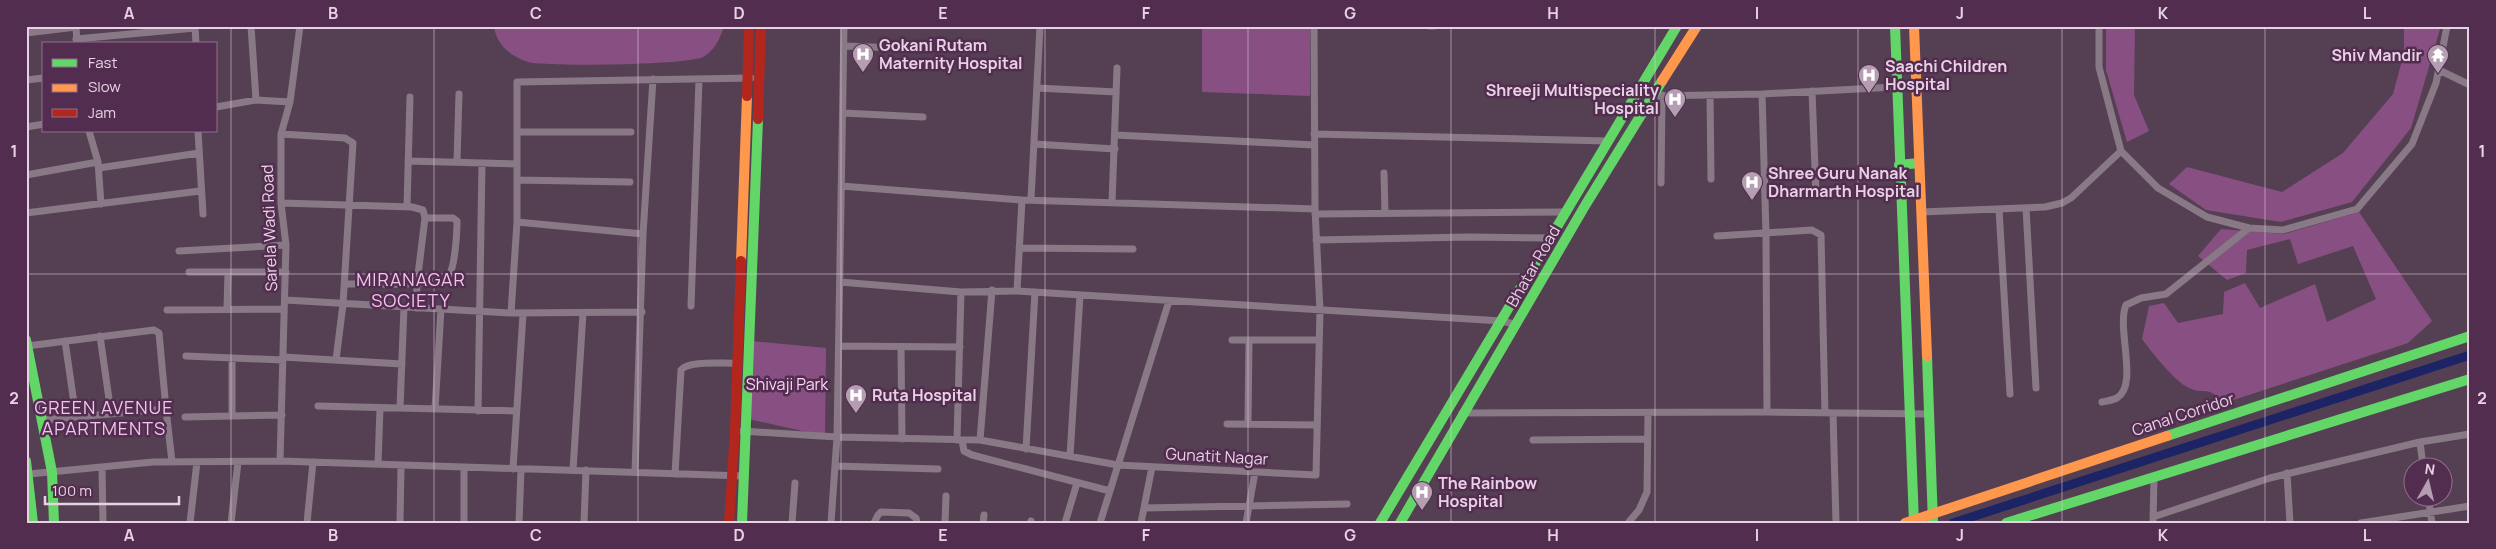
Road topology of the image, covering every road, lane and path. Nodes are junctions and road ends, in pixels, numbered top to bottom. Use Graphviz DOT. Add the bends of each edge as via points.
graph roads {
  1 [pos="251,26"];
  2 [pos="300,26"];
  3 [pos="749,26"];
  4 [pos="761,26"];
  5 [pos="844,26"];
  6 [pos="1040,26"];
  7 [pos="1314,26"];
  8 [pos="1429,26"];
  9 [pos="1434,26"];
  10 [pos="1677,26"];
  11 [pos="1697,26"];
  12 [pos="1895,26"];
  13 [pos="1914,26"];
  14 [pos="2099,26"];
  15 [pos="2447,26"];
  16 [pos="76,27"];
  17 [pos="195,27"];
  18 [pos="26,33"];
  19 [pos="77,41"];
  20 [pos="196,42"];
  21 [pos="844,46"];
  22 [pos="927,49"];
  23 [pos="1117,68"];
  24 [pos="2439,70"];
  25 [pos="42,78"];
  26 [pos="746,78"];
  27 [pos="759,78"];
  28 [pos="653,79"];
  29 [pos="26,80"];
  30 [pos="700,80"];
  31 [pos="2470,85"];
  32 [pos="1895,87"];
  33 [pos="1037,88"];
  34 [pos="1640,88"];
  35 [pos="1812,91"];
  36 [pos="1116,92"];
  37 [pos="459,94"];
  38 [pos="1762,94"];
  39 [pos="1710,95"];
  40 [pos="1658,96"];
  41 [pos="410,97"];
  42 [pos="256,100"];
  43 [pos="290,102"];
  44 [pos="218,107"];
  45 [pos="842,113"];
  46 [pos="923,118"];
  47 [pos="42,124"];
  48 [pos="26,126"];
  49 [pos="89,132"];
  50 [pos="198,132"];
  51 [pos="517,132"];
  52 [pos="631,132"];
  53 [pos="281,134"];
  54 [pos="1314,134"];
  55 [pos="1116,135"];
  56 [pos="1609,141"];
  57 [pos="1034,144"];
  58 [pos="1314,145"];
  59 [pos="1115,149"];
  60 [pos="2121,151"];
  61 [pos="199,152"];
  62 [pos="408,161"];
  63 [pos="457,161"];
  64 [pos="482,163"];
  65 [pos="1919,163"];
  66 [pos="517,164"];
  67 [pos="98,165"];
  68 [pos="1899,165"];
  69 [pos="1384,172"];
  70 [pos="26,175"];
  71 [pos="1712,179"];
  72 [pos="517,180"];
  73 [pos="630,182"];
  74 [pos="1661,183"];
  75 [pos="841,186"];
  76 [pos="200,191"];
  77 [pos="1816,195"];
  78 [pos="1031,199"];
  79 [pos="1022,200"];
  80 [pos="1112,202"];
  81 [pos="281,203"];
  82 [pos="102,204"];
  83 [pos="350,206"];
  84 [pos="407,207"];
  85 [pos="2026,208"];
  86 [pos="1998,209"];
  87 [pos="1315,212"];
  88 [pos="1568,212"];
  89 [pos="1921,212"];
  90 [pos="26,213"];
  91 [pos="1385,213"];
  92 [pos="203,214"];
  93 [pos="425,218"];
  94 [pos="517,222"];
  95 [pos="2249,228"];
  96 [pos="643,234"];
  97 [pos="1766,234"];
  98 [pos="1717,236"];
  99 [pos="1552,238"];
  100 [pos="1316,240"];
  101 [pos="286,245"];
  102 [pos="1020,248"];
  103 [pos="1133,249"];
  104 [pos="179,251"];
  105 [pos="189,272"];
  106 [pos="228,272"];
  107 [pos="286,272"];
  108 [pos="840,282"];
  109 [pos="417,283"];
  110 [pos="345,284"];
  111 [pos="992,290"];
  112 [pos="1018,291"];
  113 [pos="961,292"];
  114 [pos="1035,292"];
  115 [pos="1080,295"];
  116 [pos="285,300"];
  117 [pos="1169,300"];
  118 [pos="343,304"];
  119 [pos="691,306"];
  120 [pos="404,307"];
  121 [pos="416,308"];
  122 [pos="227,309"];
  123 [pos="284,309"];
  124 [pos="441,309"];
  125 [pos="167,310"];
  126 [pos="480,311"];
  127 [pos="1320,311"];
  128 [pos="583,312"];
  129 [pos="642,312"];
  130 [pos="511,313"];
  131 [pos="523,314"];
  132 [pos="1502,321"];
  133 [pos="1517,325"];
  134 [pos="100,336"];
  135 [pos="2470,336"];
  136 [pos="1232,340"];
  137 [pos="1249,340"];
  138 [pos="1319,340"];
  139 [pos="65,341"];
  140 [pos="27,343"];
  141 [pos="839,346"];
  142 [pos="901,347"];
  143 [pos="960,347"];
  144 [pos="186,356"];
  145 [pos="232,358"];
  146 [pos="283,358"];
  147 [pos="336,360"];
  148 [pos="737,363"];
  149 [pos="402,364"];
  150 [pos="2470,379"];
  151 [pos="2036,388"];
  152 [pos="2010,394"];
  153 [pos="2102,402"];
  154 [pos="318,406"];
  155 [pos="380,408"];
  156 [pos="400,408"];
  157 [pos="166,409"];
  158 [pos="435,409"];
  159 [pos="478,411"];
  160 [pos="516,411"];
  161 [pos="1767,412"];
  162 [pos="111,413"];
  163 [pos="1462,413"];
  164 [pos="1829,413"];
  165 [pos="1648,414"];
  166 [pos="1929,414"];
  167 [pos="282,415"];
  168 [pos="1909,415"];
  169 [pos="232,416"];
  170 [pos="76,417"];
  171 [pos="186,417"];
  172 [pos="42,420"];
  173 [pos="1227,424"];
  174 [pos="1248,424"];
  175 [pos="1317,424"];
  176 [pos="735,430"];
  177 [pos="747,431"];
  178 [pos="2470,434"];
  179 [pos="837,437"];
  180 [pos="902,438"];
  181 [pos="1648,439"];
  182 [pos="960,440"];
  183 [pos="980,440"];
  184 [pos="1534,440"];
  185 [pos="2420,442"];
  186 [pos="1026,449"];
  187 [pos="1070,456"];
  188 [pos="2422,456"];
  189 [pos="26,461"];
  190 [pos="280,461"];
  191 [pos="172,462"];
  192 [pos="196,462"];
  193 [pos="238,462"];
  194 [pos="313,462"];
  195 [pos="378,464"];
  196 [pos="1118,465"];
  197 [pos="401,466"];
  198 [pos="835,466"];
  199 [pos="102,467"];
  200 [pos="1152,467"];
  201 [pos="464,468"];
  202 [pos="513,469"];
  203 [pos="521,469"];
  204 [pos="938,469"];
  205 [pos="572,470"];
  206 [pos="586,470"];
  207 [pos="52,472"];
  208 [pos="635,472"];
  209 [pos="1255,472"];
  210 [pos="2287,473"];
  211 [pos="29,474"];
  212 [pos="675,474"];
  213 [pos="730,476"];
  214 [pos="744,476"];
  215 [pos="2154,477"];
  216 [pos="795,483"];
  217 [pos="1077,483"];
  218 [pos="1110,491"];
  219 [pos="946,496"];
  220 [pos="1249,504"];
  221 [pos="1348,504"];
  222 [pos="2429,506"];
  223 [pos="2470,506"];
  224 [pos="1144,508"];
  225 [pos="2430,512"];
  226 [pos="1933,518"];
  227 [pos="2153,520"];
  228 [pos="2386,521"];
  229 [pos="1911,522"];
  230 [pos="33,523"];
  231 [pos="54,523"];
  232 [pos="103,523"];
  233 [pos="190,523"];
  234 [pos="231,523"];
  235 [pos="307,523"];
  236 [pos="400,523"];
  237 [pos="464,523"];
  238 [pos="519,523"];
  239 [pos="584,523"];
  240 [pos="729,523"];
  241 [pos="742,523"];
  242 [pos="792,523"];
  243 [pos="831,523"];
  244 [pos="874,523"];
  245 [pos="917,523"];
  246 [pos="945,523"];
  247 [pos="1065,523"];
  248 [pos="1100,523"];
  249 [pos="1141,523"];
  250 [pos="1246,523"];
  251 [pos="1380,523"];
  252 [pos="1400,523"];
  253 [pos="1628,523"];
  254 [pos="1836,523"];
  255 [pos="2006,523"];
  256 [pos="2290,523"];
  257 [pos="2361,523"];
  258 [pos="2432,523"];
  1 -- 42 [label="street"];
  2 -- 43 [label="street, Sarela Wadi Road"];
  3 -- 26 [label="street"];
  4 -- 27 [label="street"];
  5 -- 21 [label="street"];
  6 -- 33 [label="street"];
  7 -- 54 [label="street"];
  8 -- 9 [label="street"];
  10 -- 34 [label="street"];
  11 -- 40 [label="street, Bhatar Road"];
  12 -- 32 [label="street"];
  13 -- 65 [label="street"];
  14 -- 60 [label="street" via="2099,68"];
  15 -- 24 [label="street"];
  16 -- 18 [label="street"];
  16 -- 19 [label="street"];
  17 -- 19 [label="street"];
  17 -- 20 [label="street"];
  21 -- 22 [label="street"];
  21 -- 45 [label="street"];
  23 -- 36 [label="street"];
  24 -- 31 [label="street"];
  24 -- 95 [label="street" via="2412,144 2357,209 2283,230"];
  25 -- 29 [label="street"];
  26 -- 27 [label="street"];
  26 -- 30 [label="street"];
  26 -- 148 [label="street"];
  27 -- 177 [label="street"];
  28 -- 30 [label="street"];
  28 -- 51 [label="street" via="517,82"];
  28 -- 96 [label="street"];
  30 -- 119 [label="street"];
  32 -- 35 [label="street"];
  32 -- 68 [label="street"];
  33 -- 36 [label="street"];
  33 -- 57 [label="street"];
  34 -- 40 [label="street"];
  34 -- 56 [label="street"];
  35 -- 38 [label="street"];
  35 -- 77 [label="street"];
  36 -- 55 [label="street"];
  37 -- 63 [label="street"];
  38 -- 39 [label="street"];
  38 -- 97 [label="street"];
  39 -- 40 [label="street"];
  39 -- 71 [label="street"];
  40 -- 74 [label="street"];
  40 -- 133 [label="street, Bhatar Road" via="1586,204"];
  41 -- 62 [label="street"];
  42 -- 43 [label="street"];
  42 -- 44 [label="street"];
  43 -- 53 [label="street, Sarela Wadi Road"];
  45 -- 46 [label="street"];
  45 -- 75 [label="street"];
  47 -- 48 [label="street"];
  49 -- 67 [label="street"];
  50 -- 61 [label="street"];
  51 -- 52 [label="street"];
  51 -- 66 [label="street"];
  53 -- 81 [label="street, Sarela Wadi Road"];
  53 -- 83 [label="street" via="351,140"];
  54 -- 56 [label="street"];
  54 -- 58 [label="street"];
  55 -- 58 [label="street"];
  55 -- 59 [label="street"];
  56 -- 88 [label="street"];
  57 -- 59 [label="street"];
  57 -- 78 [label="street"];
  58 -- 87 [label="street"];
  59 -- 80 [label="street"];
  60 -- 85 [label="street" via="2071,198 2053,205"];
  60 -- 95 [label="street" via="2158,188 2207,218"];
  61 -- 67 [label="street"];
  61 -- 76 [label="street"];
  62 -- 63 [label="street"];
  62 -- 84 [label="street"];
  63 -- 64 [label="street"];
  64 -- 66 [label="street"];
  64 -- 126 [label="street"];
  65 -- 68 [label="street"];
  65 -- 89 [label="street"];
  66 -- 72 [label="street"];
  67 -- 70 [label="street"];
  67 -- 82 [label="street"];
  68 -- 168 [label="street"];
  69 -- 91 [label="street"];
  72 -- 73 [label="street"];
  72 -- 94 [label="street"];
  75 -- 79 [label="street"];
  75 -- 108 [label="street"];
  76 -- 82 [label="street"];
  76 -- 92 [label="street"];
  78 -- 79 [label="street"];
  78 -- 80 [label="street"];
  79 -- 102 [label="street"];
  80 -- 87 [label="street"];
  81 -- 83 [label="street"];
  81 -- 101 [label="street, Sarela Wadi Road"];
  82 -- 90 [label="street"];
  83 -- 84 [label="street"];
  83 -- 110 [label="street"];
  84 -- 93 [label="street" via="422,210"];
  85 -- 86 [label="street"];
  85 -- 151 [label="street"];
  86 -- 89 [label="street"];
  86 -- 152 [label="street"];
  87 -- 91 [label="street"];
  87 -- 100 [label="street"];
  88 -- 91 [label="street"];
  88 -- 99 [label="street"];
  89 -- 166 [label="street"];
  93 -- 109 [label="street"];
  93 -- 109 [label="street" via="453,218 457,224 450,274 442,281"];
  94 -- 96 [label="street"];
  94 -- 130 [label="street"];
  95 -- 153 [label="street" via="2166,294 2141,298 2126,305 2122,323 2126,389 2118,398"];
  96 -- 129 [label="street"];
  97 -- 98 [label="street"];
  97 -- 161 [label="street"];
  97 -- 164 [label="street" via="1812,230 1823,240"];
  99 -- 100 [label="street"];
  99 -- 132 [label="street"];
  100 -- 127 [label="street"];
  101 -- 104 [label="street"];
  101 -- 107 [label="street, Sarela Wadi Road"];
  102 -- 103 [label="street"];
  102 -- 112 [label="street"];
  105 -- 106 [label="street"];
  106 -- 107 [label="street"];
  106 -- 122 [label="street"];
  107 -- 116 [label="street, Sarela Wadi Road"];
  108 -- 113 [label="street"];
  108 -- 141 [label="street"];
  109 -- 110 [label="street"];
  109 -- 121 [label="street"];
  110 -- 118 [label="street"];
  111 -- 112 [label="street"];
  111 -- 113 [label="street"];
  111 -- 183 [label="street"];
  112 -- 114 [label="street"];
  113 -- 143 [label="street"];
  114 -- 115 [label="street"];
  114 -- 186 [label="street"];
  115 -- 117 [label="street"];
  115 -- 187 [label="street"];
  116 -- 118 [label="street"];
  116 -- 123 [label="street, Sarela Wadi Road"];
  117 -- 127 [label="street"];
  117 -- 196 [label="street"];
  118 -- 120 [label="street"];
  118 -- 147 [label="street"];
  120 -- 121 [label="street"];
  120 -- 149 [label="street"];
  121 -- 124 [label="street"];
  122 -- 123 [label="street"];
  122 -- 125 [label="street"];
  123 -- 146 [label="street, Sarela Wadi Road"];
  124 -- 126 [label="street"];
  124 -- 158 [label="street"];
  126 -- 130 [label="street"];
  126 -- 159 [label="street"];
  127 -- 132 [label="street"];
  127 -- 138 [label="street"];
  128 -- 129 [label="street"];
  128 -- 131 [label="street"];
  128 -- 205 [label="street"];
  129 -- 208 [label="street"];
  130 -- 131 [label="street"];
  131 -- 160 [label="street"];
  132 -- 133 [label="street"];
  132 -- 251 [label="street"];
  133 -- 163 [label="street, Bhatar Road"];
  134 -- 139 [label="street"];
  134 -- 157 [label="street" via="154,330 159,333"];
  134 -- 162 [label="street"];
  135 -- 226 [label="street, Canal Corridor"];
  136 -- 137 [label="street"];
  137 -- 138 [label="street"];
  137 -- 174 [label="street"];
  138 -- 175 [label="street"];
  139 -- 140 [label="street"];
  139 -- 170 [label="street"];
  140 -- 172 [label="street"];
  141 -- 142 [label="street"];
  141 -- 179 [label="street"];
  142 -- 143 [label="street"];
  142 -- 180 [label="street"];
  143 -- 182 [label="street"];
  144 -- 145 [label="street"];
  145 -- 146 [label="street"];
  145 -- 169 [label="street"];
  146 -- 147 [label="street"];
  146 -- 167 [label="street, Sarela Wadi Road"];
  147 -- 149 [label="street"];
  148 -- 176 [label="street"];
  148 -- 212 [label="street" via="691,364 681,370"];
  149 -- 156 [label="street"];
  150 -- 215 [label="street"];
  154 -- 155 [label="street"];
  155 -- 156 [label="street"];
  155 -- 195 [label="street"];
  156 -- 158 [label="street"];
  157 -- 162 [label="street"];
  157 -- 191 [label="street"];
  158 -- 159 [label="street"];
  159 -- 160 [label="street"];
  160 -- 202 [label="street"];
  161 -- 164 [label="street"];
  161 -- 165 [label="street"];
  162 -- 170 [label="street"];
  163 -- 165 [label="street"];
  163 -- 252 [label="street, Bhatar Road"];
  164 -- 168 [label="street"];
  164 -- 254 [label="street"];
  165 -- 181 [label="street"];
  166 -- 168 [label="street"];
  166 -- 226 [label="street"];
  167 -- 169 [label="street"];
  167 -- 190 [label="street, Sarela Wadi Road"];
  168 -- 229 [label="street"];
  169 -- 171 [label="street"];
  170 -- 172 [label="street"];
  172 -- 207 [label="street"];
  173 -- 174 [label="street"];
  174 -- 175 [label="street"];
  175 -- 209 [label="street, Gunatit Nagar" via="1316,475"];
  176 -- 177 [label="street, Gunatit Nagar"];
  176 -- 213 [label="street"];
  177 -- 179 [label="street, Gunatit Nagar"];
  177 -- 214 [label="street"];
  178 -- 185 [label="street"];
  179 -- 180 [label="street, Gunatit Nagar"];
  179 -- 198 [label="street"];
  180 -- 182 [label="street, Gunatit Nagar"];
  181 -- 184 [label="street"];
  181 -- 253 [label="street" via="1647,492 1639,510"];
  182 -- 183 [label="street, Gunatit Nagar"];
  182 -- 217 [label="street" via="967,453"];
  183 -- 186 [label="street, Gunatit Nagar"];
  185 -- 188 [label="street"];
  185 -- 210 [label="street"];
  186 -- 187 [label="street, Gunatit Nagar"];
  187 -- 196 [label="street, Gunatit Nagar"];
  189 -- 211 [label="street"];
  190 -- 193 [label="street"];
  190 -- 194 [label="street"];
  191 -- 192 [label="street"];
  191 -- 199 [label="street"];
  192 -- 193 [label="street"];
  192 -- 233 [label="street"];
  193 -- 234 [label="street"];
  194 -- 195 [label="street"];
  194 -- 235 [label="street"];
  195 -- 197 [label="street"];
  196 -- 200 [label="street, Gunatit Nagar"];
  196 -- 218 [label="street"];
  197 -- 201 [label="street"];
  197 -- 236 [label="street"];
  198 -- 204 [label="street"];
  198 -- 243 [label="street"];
  199 -- 207 [label="street"];
  199 -- 232 [label="street"];
  200 -- 209 [label="street, Gunatit Nagar"];
  200 -- 224 [label="street"];
  201 -- 202 [label="street"];
  201 -- 237 [label="street"];
  202 -- 203 [label="street"];
  203 -- 205 [label="street"];
  203 -- 238 [label="street"];
  205 -- 206 [label="street"];
  206 -- 208 [label="street"];
  206 -- 239 [label="street"];
  207 -- 211 [label="street"];
  207 -- 231 [label="street"];
  208 -- 212 [label="street"];
  209 -- 220 [label="street"];
  210 -- 227 [label="street"];
  210 -- 256 [label="street"];
  211 -- 230 [label="street"];
  212 -- 213 [label="street"];
  213 -- 214 [label="street"];
  213 -- 240 [label="street"];
  214 -- 241 [label="street"];
  215 -- 227 [label="street"];
  215 -- 255 [label="street"];
  216 -- 242 [label="street"];
  217 -- 218 [label="street"];
  217 -- 247 [label="street"];
  218 -- 248 [label="street"];
  219 -- 246 [label="street"];
  220 -- 221 [label="street"];
  220 -- 224 [label="street"];
  220 -- 250 [label="street"];
  222 -- 225 [label="street"];
  223 -- 225 [label="street"];
  224 -- 249 [label="street"];
  225 -- 228 [label="street"];
  225 -- 258 [label="street"];
  226 -- 229 [label="street, Canal Corridor"];
  228 -- 257 [label="street"];
  244 -- 245 [label="street" via="882,512 908,513 916,518"];
}
